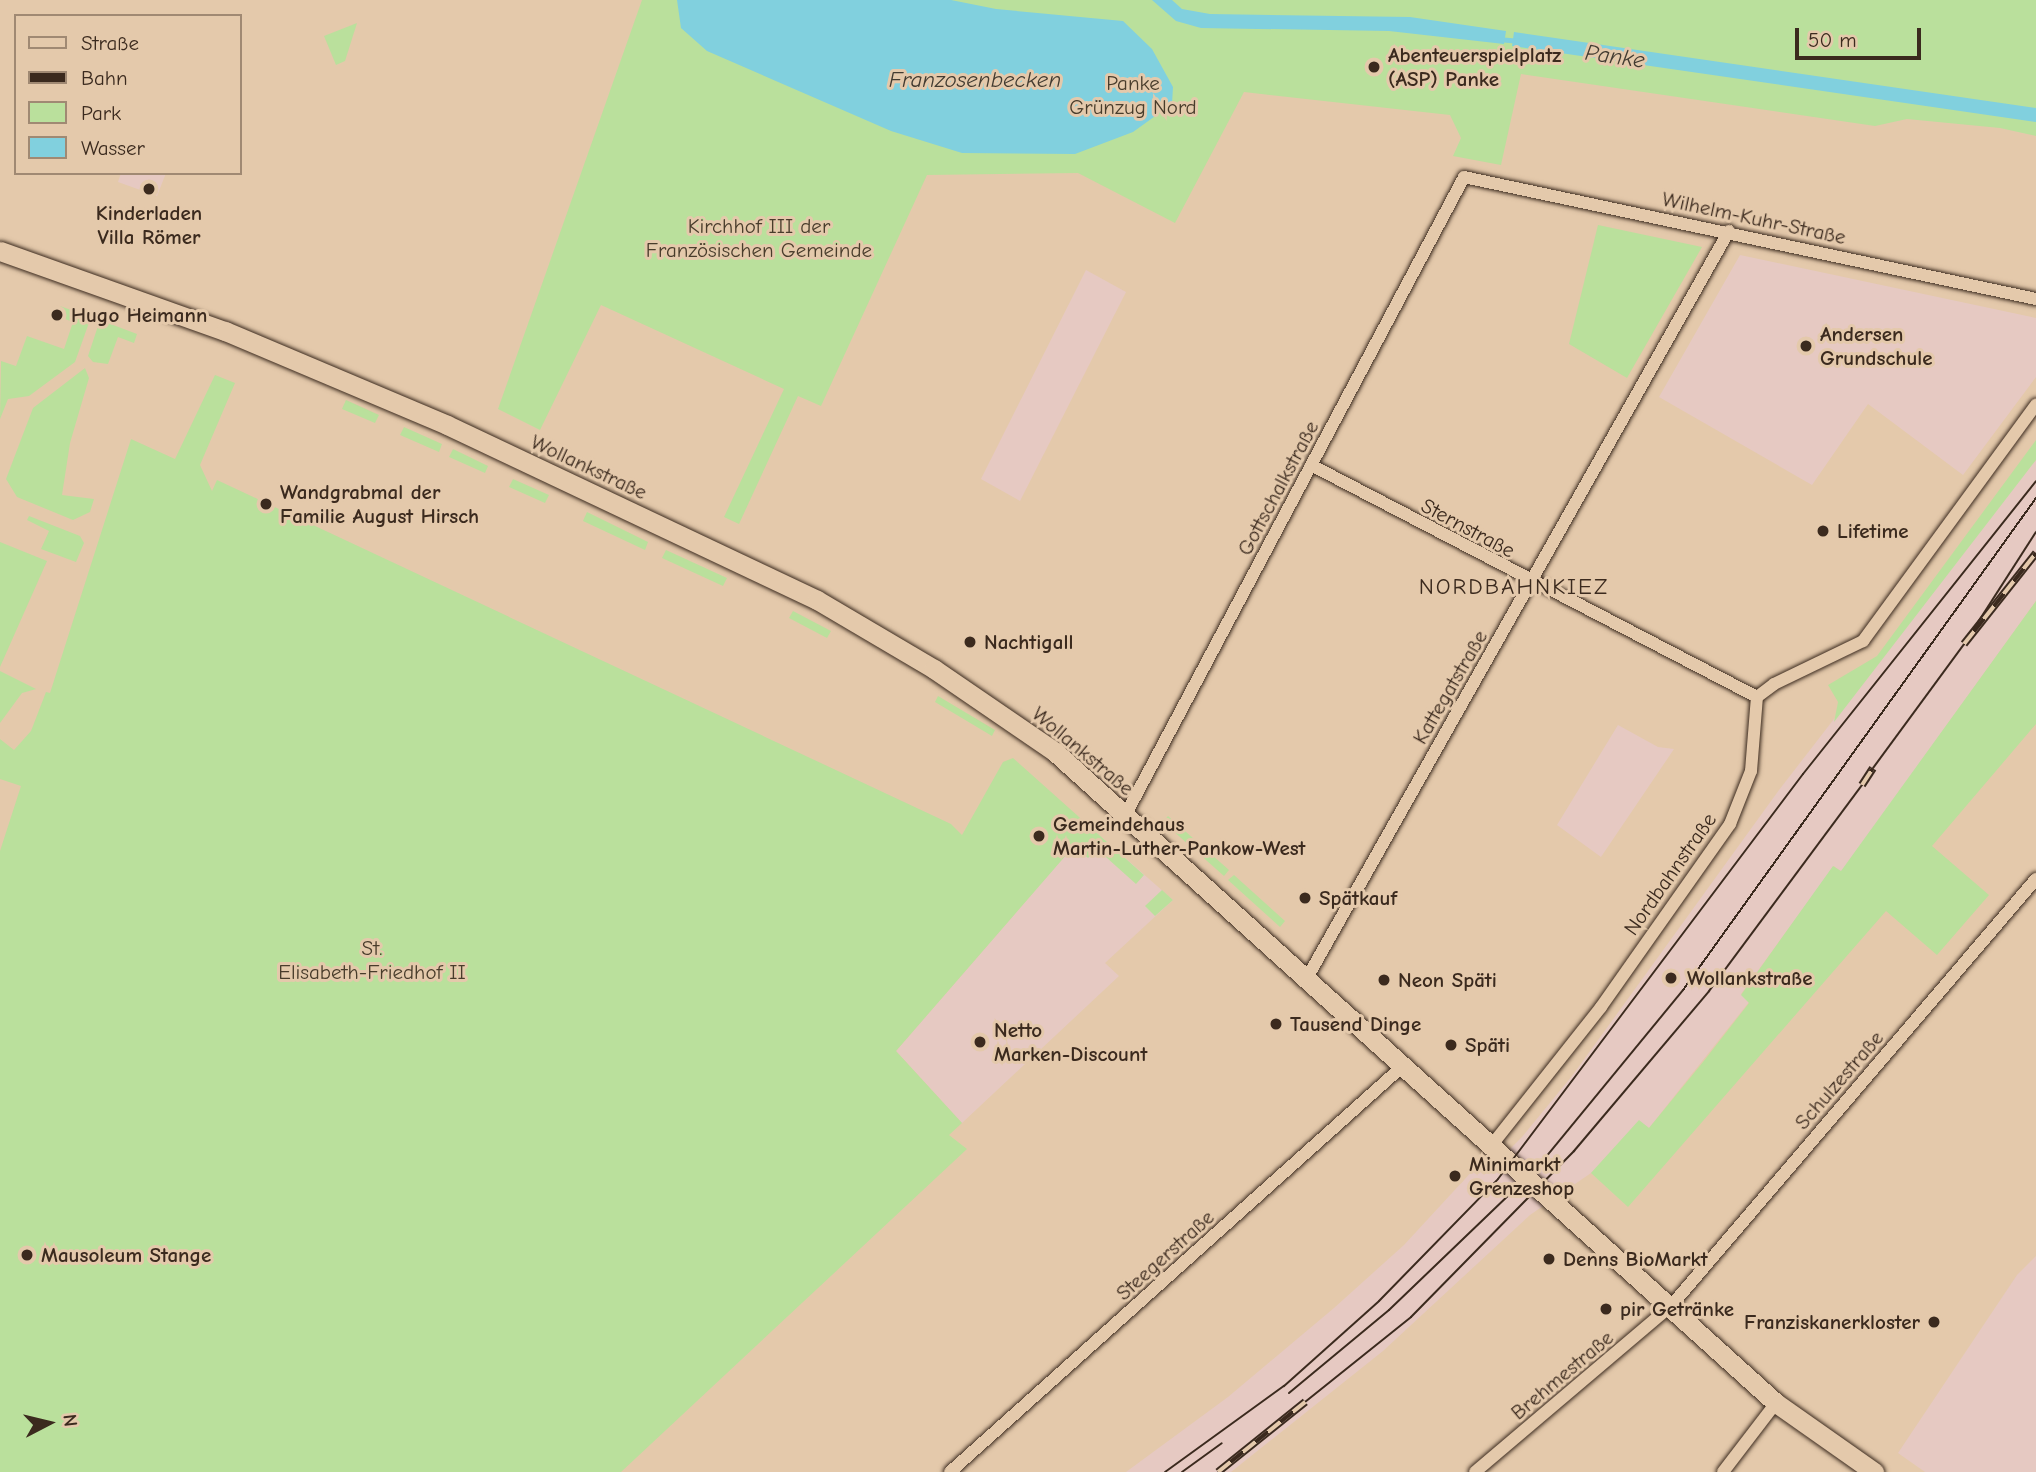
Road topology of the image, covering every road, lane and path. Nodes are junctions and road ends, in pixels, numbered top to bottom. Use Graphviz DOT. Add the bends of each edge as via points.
graph roads {
  1 [pos="1464,177"];
  2 [pos="1729,231"];
  3 [pos="0,251"];
  4 [pos="2036,299"];
  5 [pos="2036,405"];
  6 [pos="1311,465"];
  7 [pos="1531,584"];
  8 [pos="1757,698"];
  9 [pos="1125,816"];
  10 [pos="2036,879"];
  11 [pos="1307,978"];
  12 [pos="1404,1065"];
  13 [pos="1491,1146"];
  14 [pos="1671,1306"];
  15 [pos="1776,1403"];
  16 [pos="950,1472"];
  17 [pos="1475,1472"];
  18 [pos="1723,1472"];
  19 [pos="1874,1472"];
  1 -- 2 [label="street, Wilhelm-Kuhr-Straße"];
  1 -- 6 [label="street, Gottschalkstraße"];
  2 -- 4 [label="street, Wilhelm-Kuhr-Straße"];
  2 -- 7 [label="street, Kattegatstraße"];
  3 -- 9 [label="main road, Wollankstraße" via="233,334 447,425 817,600 1028,732"];
  5 -- 8 [label="street" via="1863,641 1774,684"];
  6 -- 7 [label="street, Sternstraße"];
  6 -- 9 [label="street, Gottschalkstraße"];
  7 -- 8 [label="street, Sternstraße"];
  7 -- 11 [label="street, Kattegatstraße"];
  8 -- 13 [label="street, Nordbahnstraße" via="1751,771 1730,824 1601,1007"];
  9 -- 11 [label="main road, Wollankstraße"];
  10 -- 14 [label="street, Schulzestraße"];
  11 -- 12 [label="main road, Wollankstraße"];
  12 -- 13 [label="main road, Wollankstraße"];
  12 -- 16 [label="street, Steegerstraße"];
  13 -- 14 [label="main road, Wollankstraße"];
  14 -- 15 [label="main road, Wollankstraße"];
  14 -- 17 [label="street, Brehmestraße"];
  15 -- 18 [label="street"];
  15 -- 19 [label="main road, Wollankstraße"];
}
